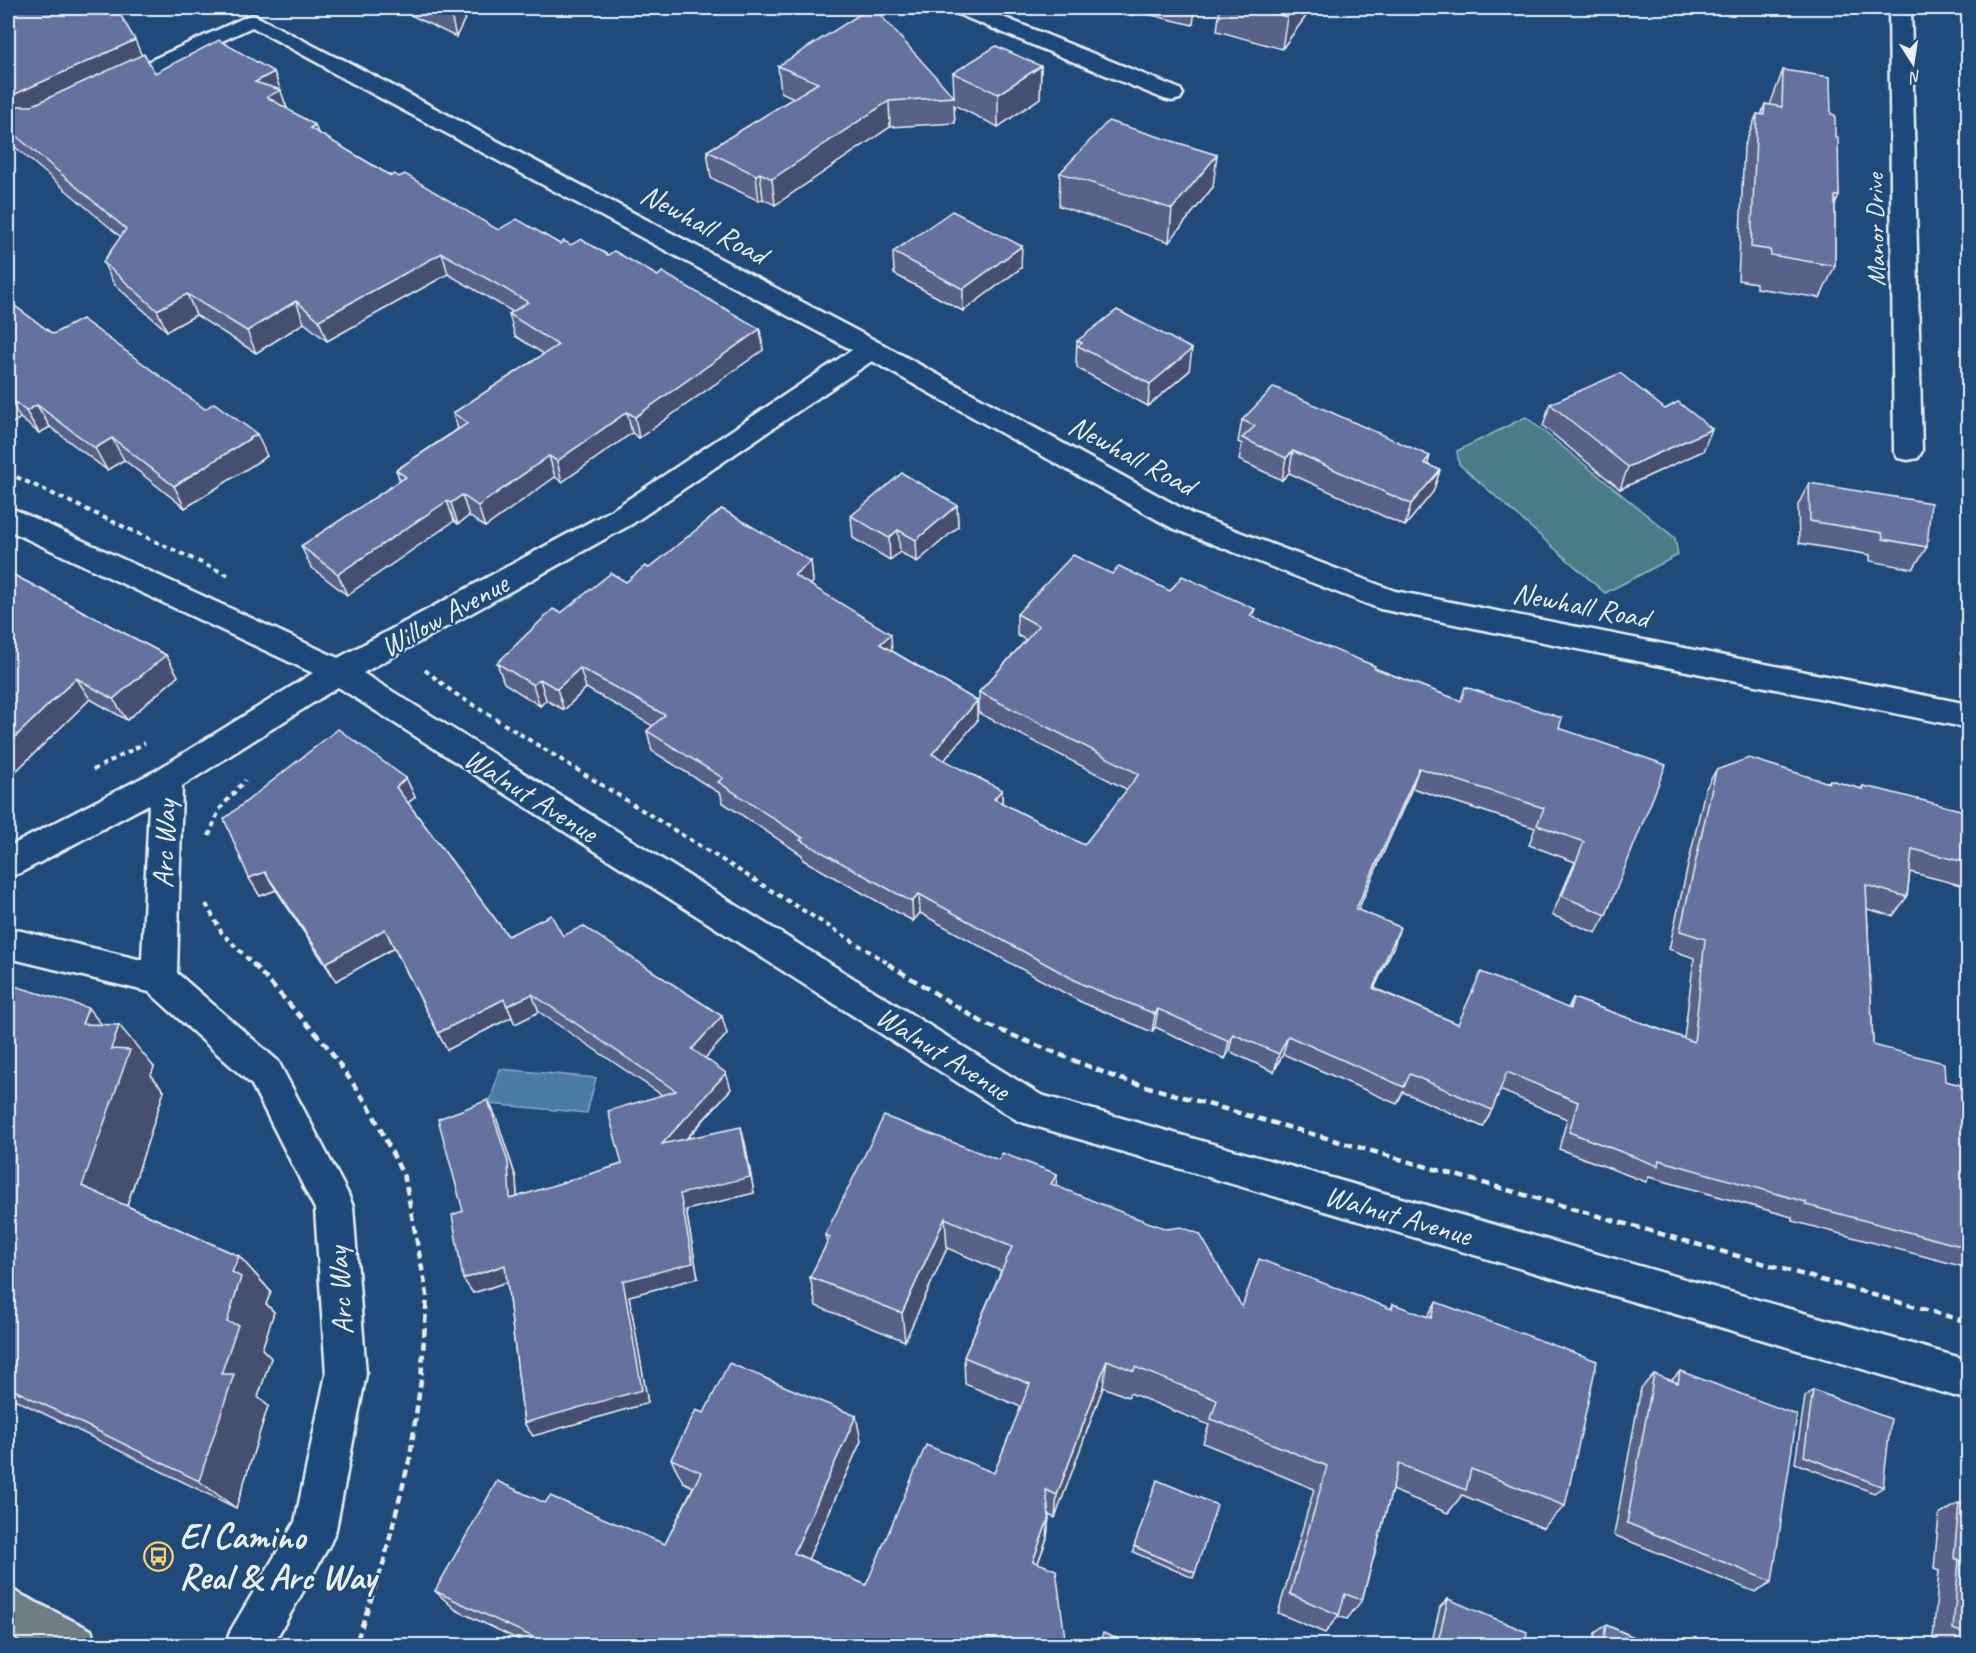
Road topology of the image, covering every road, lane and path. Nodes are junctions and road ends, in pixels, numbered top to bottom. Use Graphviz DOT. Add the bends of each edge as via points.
graph roads {
  1 [pos="963,8"];
  2 [pos="1900,8"];
  3 [pos="334,64"];
  4 [pos="98,91"];
  5 [pos="1172,94"];
  6 [pos="871,349"];
  7 [pos="1908,451"];
  8 [pos="8,518"];
  9 [pos="431,661"];
  10 [pos="339,672"];
  11 [pos="1968,716"];
  12 [pos="151,740"];
  13 [pos="88,772"];
  14 [pos="254,773"];
  15 [pos="166,780"];
  16 [pos="205,845"];
  17 [pos="8,863"];
  18 [pos="201,893"];
  19 [pos="8,945"];
  20 [pos="159,979"];
  21 [pos="1968,1322"];
  22 [pos="1968,1380"];
  23 [pos="8,1610"];
  24 [pos="75,1646"];
  25 [pos="247,1646"];
  26 [pos="355,1646"];
  1 -- 5 [label="street"];
  2 -- 7 [label="street, Manor Drive"];
  3 -- 4 [label="lane" via="252,20"];
  3 -- 6 [label="street, Newhall Road"];
  6 -- 10 [label="street, Willow Avenue" via="622,517"];
  6 -- 11 [label="street, Newhall Road" via="1182,521 1391,601"];
  8 -- 10 [label="street, Walnut Avenue"];
  9 -- 21 [label="path" via="422,667 454,693 985,1024 1117,1078"];
  10 -- 15 [label="street, Willow Avenue"];
  10 -- 22 [label="street, Walnut Avenue" via="1031,1109"];
  12 -- 13 [label="path"];
  14 -- 16 [label="path" via="219,810"];
  15 -- 17 [label="street, Willow Avenue"];
  15 -- 20 [label="street, Arc Way"];
  18 -- 26 [label="path" via="222,933 326,1045 370,1108 405,1179 427,1294 421,1380 410,1457 390,1538"];
  19 -- 20 [label="street, Arc Way"];
  20 -- 25 [label="street, Arc Way" via="265,1073 334,1207 346,1374 318,1518"];
  23 -- 24 [label="main road"];
}
